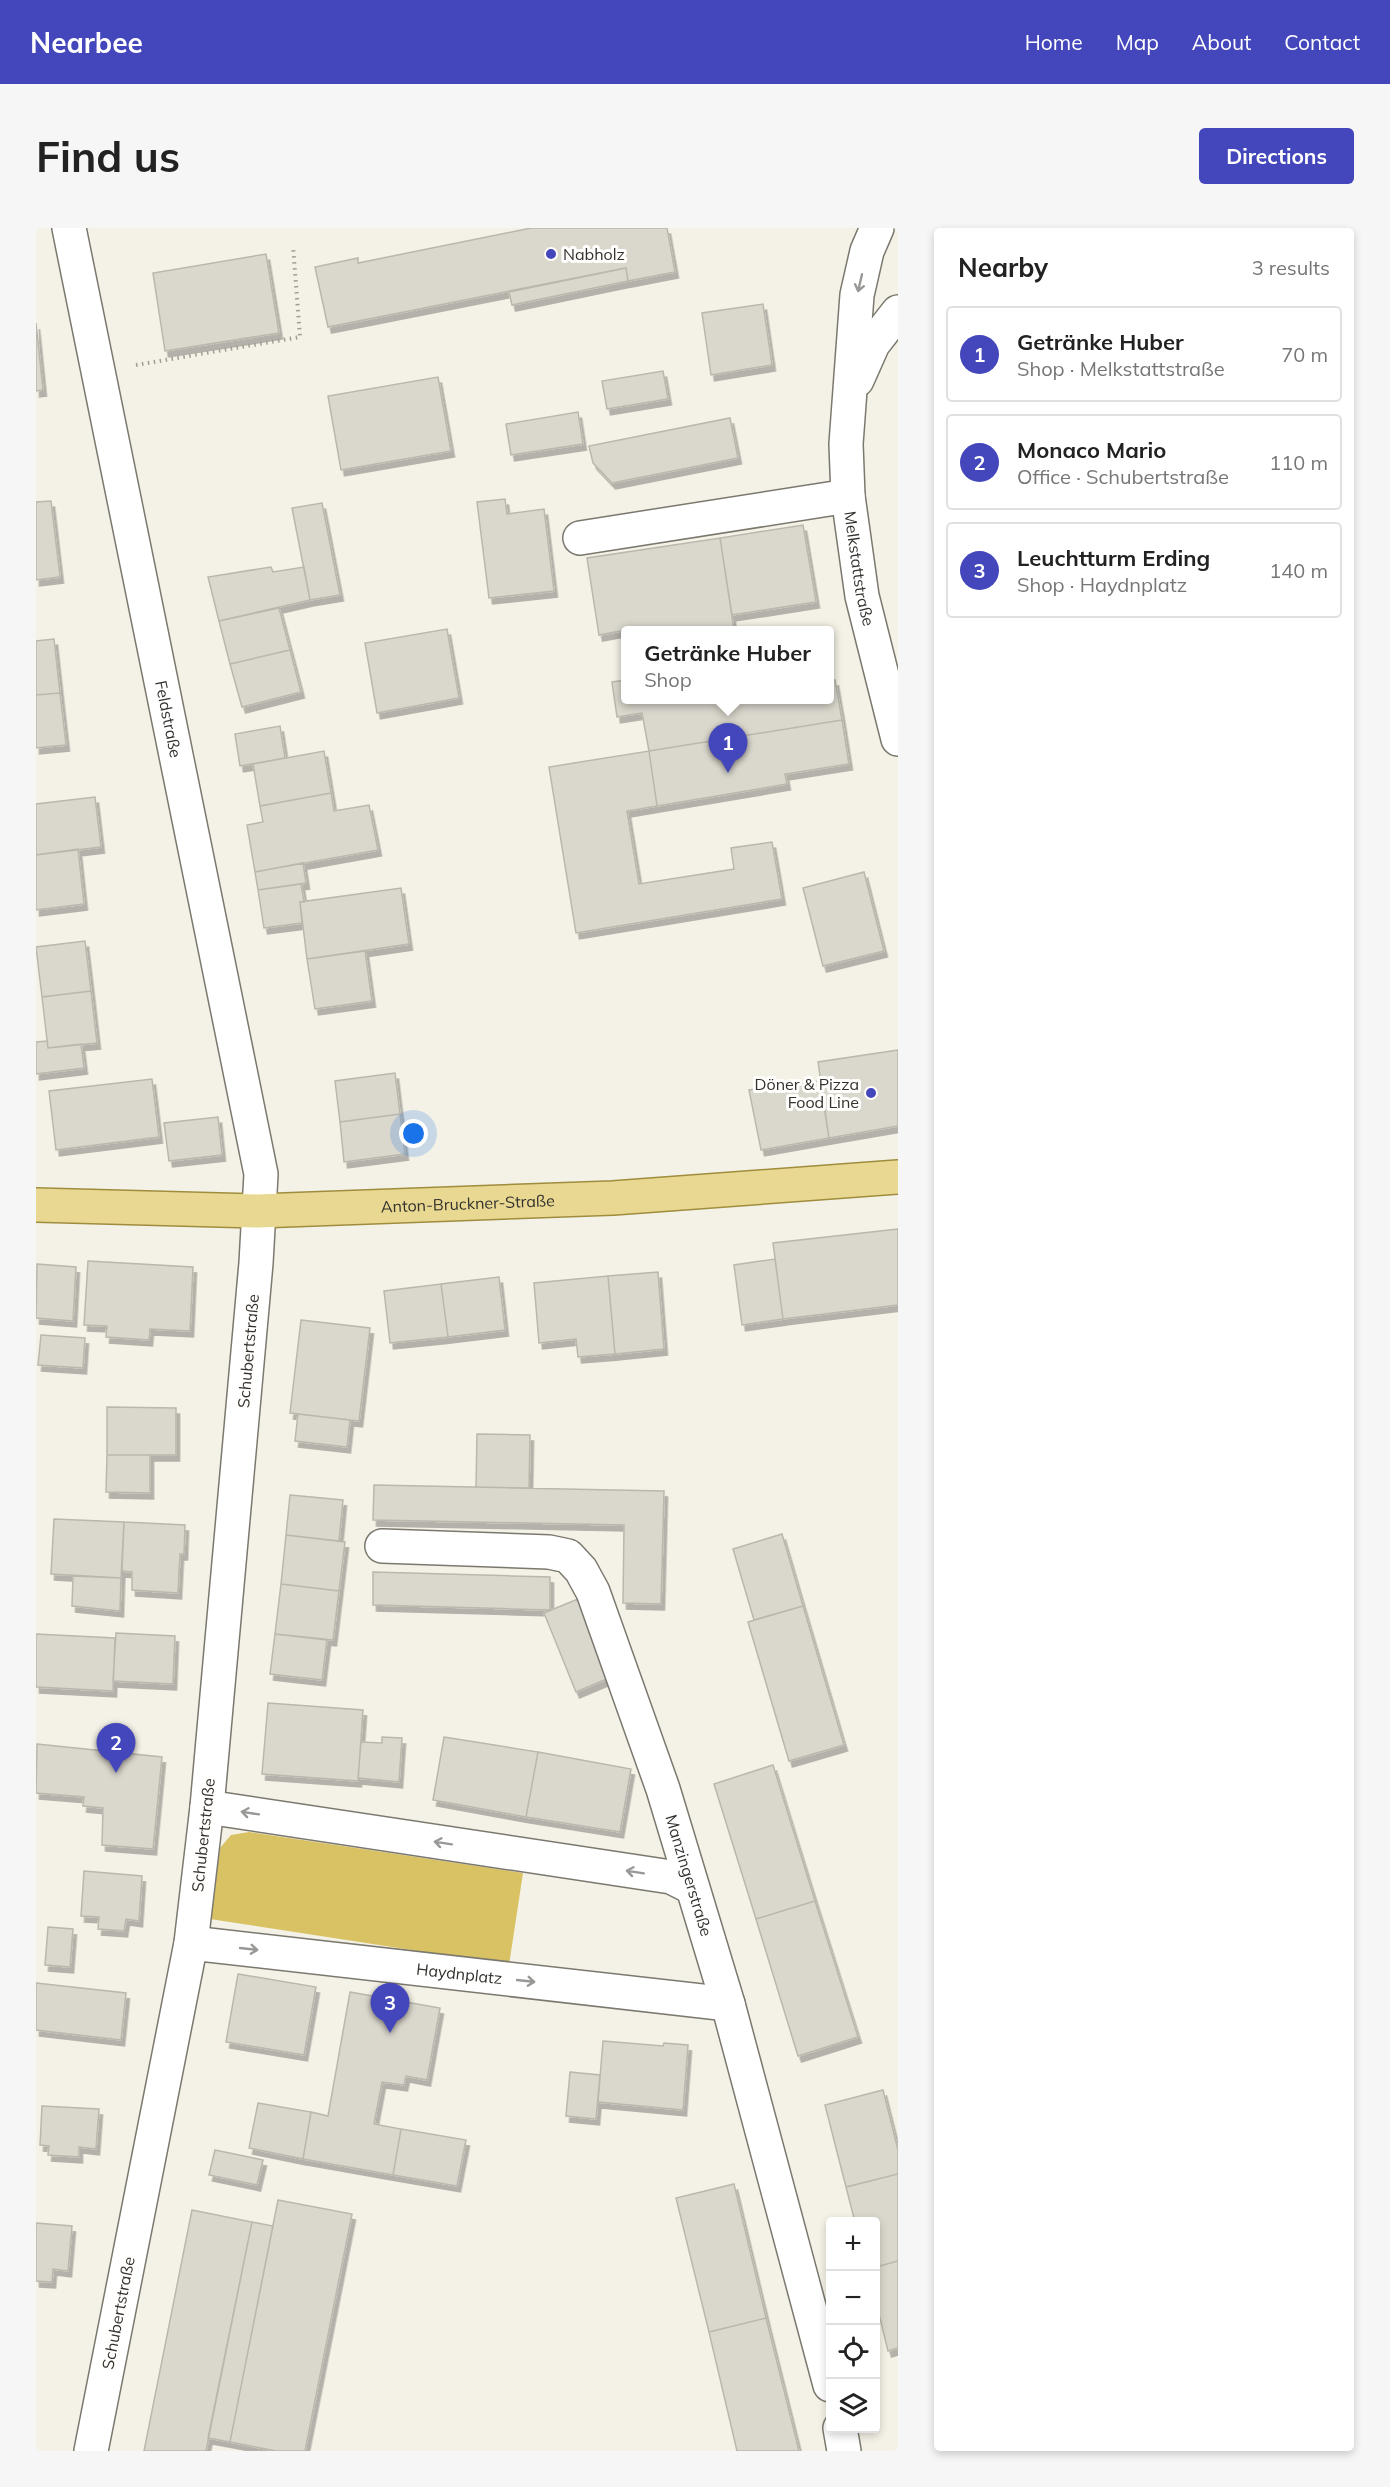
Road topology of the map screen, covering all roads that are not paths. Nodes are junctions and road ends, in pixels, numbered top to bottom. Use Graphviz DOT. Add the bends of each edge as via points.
graph roads {
  1 [pos="69,228"];
  2 [pos="878,228"];
  3 [pos="898,312"];
  4 [pos="850,396"];
  5 [pos="848,496"];
  6 [pos="580,538"];
  7 [pos="892,694"];
  8 [pos="898,739"];
  9 [pos="898,1177"];
  10 [pos="36,1205"];
  11 [pos="258,1211"];
  12 [pos="382,1546"];
  13 [pos="207,1807"];
  14 [pos="691,1887"];
  15 [pos="191,1943"];
  16 [pos="728,2004"];
  17 [pos="829,2379"];
  18 [pos="841,2433"];
  19 [pos="91,2451"];
  20 [pos="844,2451"];
  1 -- 11 [label="street, Feldstraße" via="261,1174"];
  2 -- 4 [label="street, Melkstattstraße, one-way" via="867,251 857,295"];
  3 -- 4 [label="street, Melkstattstraße" via="873,344"];
  4 -- 5 [label="street, Melkstattstraße" via="846,444"];
  5 -- 6 [label="street"];
  5 -- 7 [label="street, Melkstattstraße" via="862,596"];
  7 -- 8 [label="street, Melkstattstraße"];
  9 -- 11 [label="main road, Anton-Bruckner-Straße" via="613,1198"];
  10 -- 11 [label="main road, Anton-Bruckner-Straße"];
  11 -- 13 [label="street, Schubertstraße"];
  12 -- 14 [label="street, Manzingerstraße" via="549,1552 568,1556 581,1570 593,1592 663,1789"];
  14 -- 13 [label="street, one-way" via="671,1877"];
  13 -- 15 [label="street, Schubertstraße"];
  14 -- 16 [label="street, Manzingerstraße"];
  15 -- 16 [label="street, Haydnplatz, one-way"];
  15 -- 19 [label="street, Schubertstraße"];
  16 -- 17 [label="street, Manzingerstraße"];
  18 -- 20 [label="street"];
}
